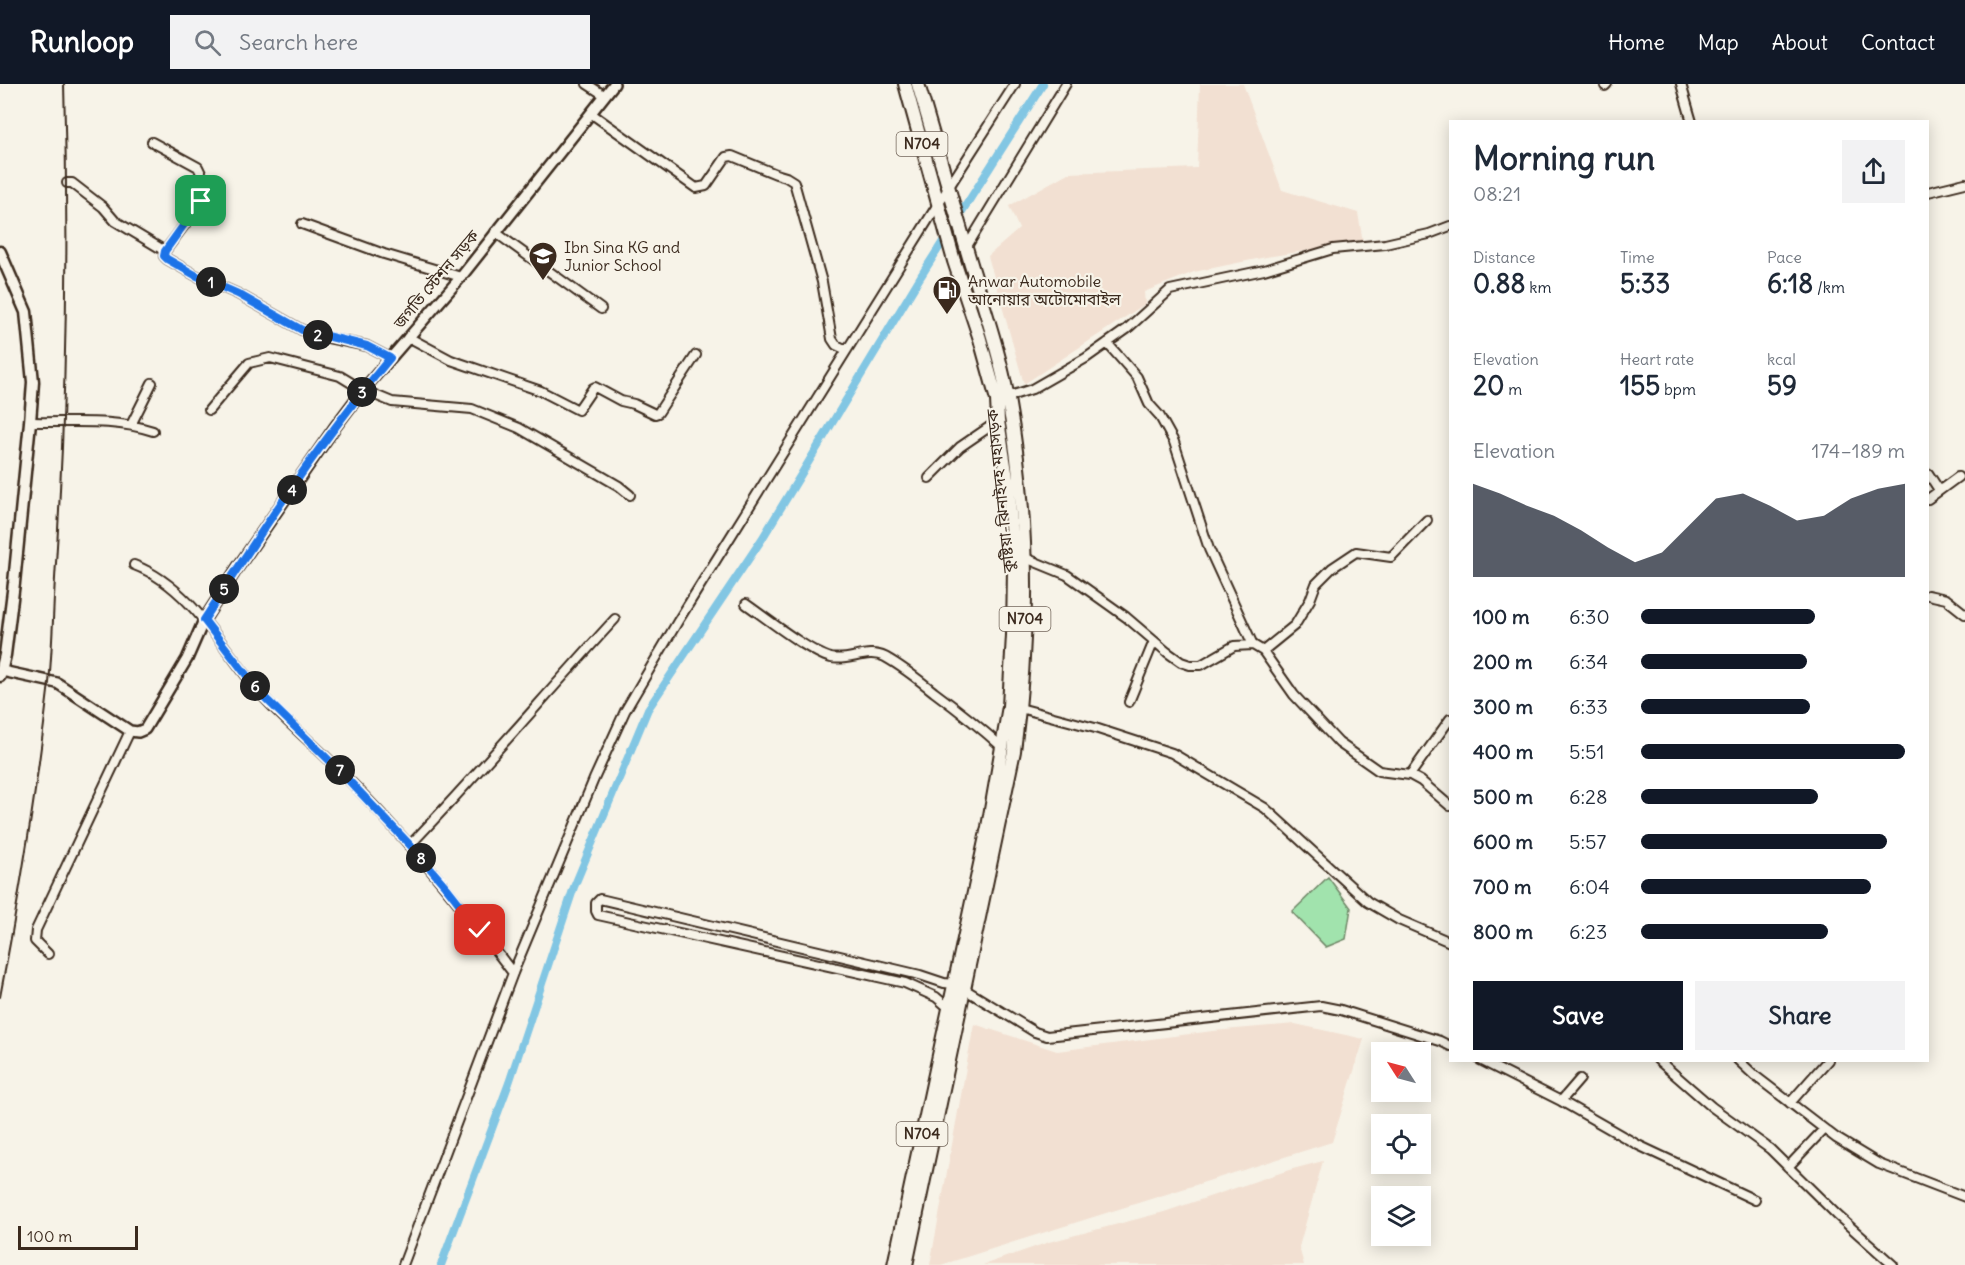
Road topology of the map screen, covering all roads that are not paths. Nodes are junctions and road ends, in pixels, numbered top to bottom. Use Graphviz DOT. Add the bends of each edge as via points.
graph roads {
  1 [pos="586,84"];
  2 [pos="614,84"];
  3 [pos="905,84"];
  4 [pos="918,84"];
  5 [pos="1015,84"];
  6 [pos="1066,84"];
  7 [pos="1682,84"];
  8 [pos="604,95"];
  9 [pos="592,114"];
  10 [pos="1691,120"];
  11 [pos="152,142"];
  12 [pos="67,183"];
  13 [pos="1965,183"];
  14 [pos="1929,192"];
  15 [pos="950,193"];
  16 [pos="938,204"];
  17 [pos="302,224"];
  18 [pos="1449,225"];
  19 [pos="495,232"];
  20 [pos="965,247"];
  21 [pos="165,251"];
  22 [pos="0,252"];
  23 [pos="461,277"];
  24 [pos="601,309"];
  25 [pos="408,337"];
  26 [pos="1107,343"];
  27 [pos="847,350"];
  28 [pos="696,355"];
  29 [pos="390,358"];
  30 [pos="152,383"];
  31 [pos="363,390"];
  32 [pos="1002,399"];
  33 [pos="209,411"];
  34 [pos="998,421"];
  35 [pos="30,422"];
  36 [pos="131,425"];
  37 [pos="153,431"];
  38 [pos="1929,475"];
  39 [pos="1958,477"];
  40 [pos="929,478"];
  41 [pos="1939,490"];
  42 [pos="630,495"];
  43 [pos="1929,498"];
  44 [pos="1427,520"];
  45 [pos="1013,553"];
  46 [pos="1025,558"];
  47 [pos="134,565"];
  48 [pos="1929,595"];
  49 [pos="746,604"];
  50 [pos="1965,614"];
  51 [pos="615,619"];
  52 [pos="204,620"];
  53 [pos="1154,641"];
  54 [pos="1253,645"];
  55 [pos="1263,651"];
  56 [pos="1018,654"];
  57 [pos="1,672"];
  58 [pos="1129,702"];
  59 [pos="1014,707"];
  60 [pos="1449,720"];
  61 [pos="130,731"];
  62 [pos="1002,747"];
  63 [pos="1410,775"];
  64 [pos="1449,805"];
  65 [pos="410,845"];
  66 [pos="1449,942"];
  67 [pos="48,954"];
  68 [pos="513,973"];
  69 [pos="959,989"];
  70 [pos="953,1007"];
  71 [pos="1449,1046"];
  72 [pos="1484,1062"];
  73 [pos="1660,1062"];
  74 [pos="1740,1062"];
  75 [pos="1826,1062"];
  76 [pos="1580,1079"];
  77 [pos="1561,1101"];
  78 [pos="1790,1103"];
  79 [pos="1824,1129"];
  80 [pos="1788,1167"];
  81 [pos="1965,1197"];
  82 [pos="1755,1200"];
  83 [pos="404,1265"];
  84 [pos="894,1265"];
  85 [pos="906,1265"];
  86 [pos="1893,1265"];
  1 -- 8 [label="street"];
  2 -- 8 [label="street, জগতি স্টেশন সড়ক"];
  3 -- 16 [label="highway, কুষ্টিয়া-ঝিনাইদহ মহাসড়ক / N704"];
  4 -- 15 [label="highway, কুষ্টিয়া-ঝিনাইদহ মহাসড়ক / N704"];
  5 -- 15 [label="street"];
  6 -- 20 [label="street"];
  7 -- 10 [label="street"];
  8 -- 9 [label="street, জগতি স্টেশন সড়ক"];
  9 -- 19 [label="street, জগতি স্টেশন সড়ক"];
  9 -- 27 [label="street" via="696,188 706,186 726,157 732,156 794,182 822,282 832,339"];
  11 -- 21 [label="street" via="198,167 207,186 195,211"];
  12 -- 21 [label="street" via="95,201 115,221"];
  13 -- 14 [label="street"];
  15 -- 16 [label="street"];
  15 -- 20 [label="highway, কুষ্টিয়া-ঝিনাইদহ মহাসড়ক / N704"];
  16 -- 27 [label="street"];
  16 -- 32 [label="highway, কুষ্টিয়া-ঝিনাইদহ মহাসড়ক / N704"];
  17 -- 23 [label="street" via="384,255"];
  18 -- 26 [label="street" via="1429,234 1333,249 1264,270 1170,290"];
  19 -- 23 [label="street, জগতি স্টেশন সড়ক"];
  19 -- 24 [label="street"];
  20 -- 32 [label="highway, কুষ্টিয়া-ঝিনাইদহ মহাসড়ক / N704" via="993,338"];
  21 -- 29 [label="street" via="164,256 177,265 302,330 360,344"];
  22 -- 35 [label="main road" via="26,312 33,382"];
  23 -- 25 [label="street, জগতি স্টেশন সড়ক"];
  25 -- 28 [label="street" via="451,360 541,391 578,410 596,387 621,401 658,413"];
  25 -- 29 [label="street, জগতি স্টেশন সড়ক"];
  26 -- 32 [label="street" via="1032,389"];
  26 -- 54 [label="street" via="1137,377 1174,442 1209,549"];
  27 -- 68 [label="street" via="625,711"];
  29 -- 31 [label="street, জগতি স্টেশন সড়ক"];
  30 -- 36 [label="street"];
  31 -- 33 [label="street" via="340,376 270,358 249,363"];
  31 -- 42 [label="street" via="392,402 472,409 519,428"];
  31 -- 52 [label="street, জগতি স্টেশন সড়ক"];
  32 -- 34 [label="highway, কুষ্টিয়া-ঝিনাইদহ মহাসড়ক / N704"];
  32 -- 46 [label="highway, কুষ্টিয়া-ঝিনাইদহ মহাসড়ক / N704" via="1020,485"];
  34 -- 40 [label="street" via="960,447"];
  34 -- 45 [label="highway, কুষ্টিয়া-ঝিনাইদহ মহাসড়ক / N704"];
  35 -- 36 [label="street"];
  35 -- 57 [label="main road"];
  36 -- 37 [label="street"];
  38 -- 41 [label="street"];
  39 -- 41 [label="street"];
  41 -- 43 [label="street"];
  44 -- 55 [label="street" via="1391,557 1356,552 1332,568 1316,584 1295,625"];
  45 -- 46 [label="street"];
  45 -- 56 [label="highway, কুষ্টিয়া-ঝিনাইদহ মহাসড়ক / N704"];
  46 -- 53 [label="street" via="1067,575"];
  46 -- 56 [label="highway, কুষ্টিয়া-ঝিনাইদহ মহাসড়ক / N704"];
  47 -- 52 [label="street" via="168,583"];
  48 -- 50 [label="street" via="1946,599"];
  49 -- 62 [label="street" via="814,651 832,658 871,653 884,657"];
  51 -- 65 [label="street"];
  52 -- 61 [label="street, জগতি স্টেশন সড়ক" via="187,659 146,729"];
  52 -- 65 [label="street" via="261,694"];
  53 -- 54 [label="street" via="1190,665 1201,665 1234,646"];
  53 -- 58 [label="street"];
  54 -- 55 [label="street"];
  55 -- 63 [label="street" via="1294,695 1339,743 1379,771"];
  56 -- 59 [label="highway, কুষ্টিয়া-ঝিনাইদহ মহাসড়ক / N704"];
  57 -- 61 [label="street" via="57,683"];
  59 -- 62 [label="highway, কুষ্টিয়া-ঝিনাইদহ মহাসড়ক / N704"];
  59 -- 66 [label="street" via="1172,753 1265,808 1368,902"];
  59 -- 69 [label="highway, কুষ্টিয়া-ঝিনাইদহ মহাসড়ক / N704" via="999,827"];
  60 -- 63 [label="street"];
  61 -- 67 [label="street" via="36,930 34,941"];
  62 -- 69 [label="highway, কুষ্টিয়া-ঝিনাইদহ মহাসড়ক / N704"];
  63 -- 64 [label="street"];
  65 -- 68 [label="street"];
  68 -- 83 [label="street"];
  69 -- 70 [label="highway, কুষ্টিয়া-ঝিনাইদহ মহাসড়ক / N704"];
  69 -- 70 [label="street" via="920,975 600,899 596,903 598,915 905,983"];
  69 -- 71 [label="street" via="1047,1036 1321,1006"];
  70 -- 84 [label="highway, N704"];
  70 -- 85 [label="highway, N704"];
  72 -- 77 [label="street"];
  73 -- 80 [label="street"];
  74 -- 78 [label="street"];
  75 -- 78 [label="street"];
  76 -- 77 [label="street"];
  77 -- 82 [label="street" via="1638,1145"];
  78 -- 79 [label="street"];
  79 -- 80 [label="street"];
  79 -- 81 [label="street" via="1879,1164"];
  80 -- 86 [label="street"];
}
